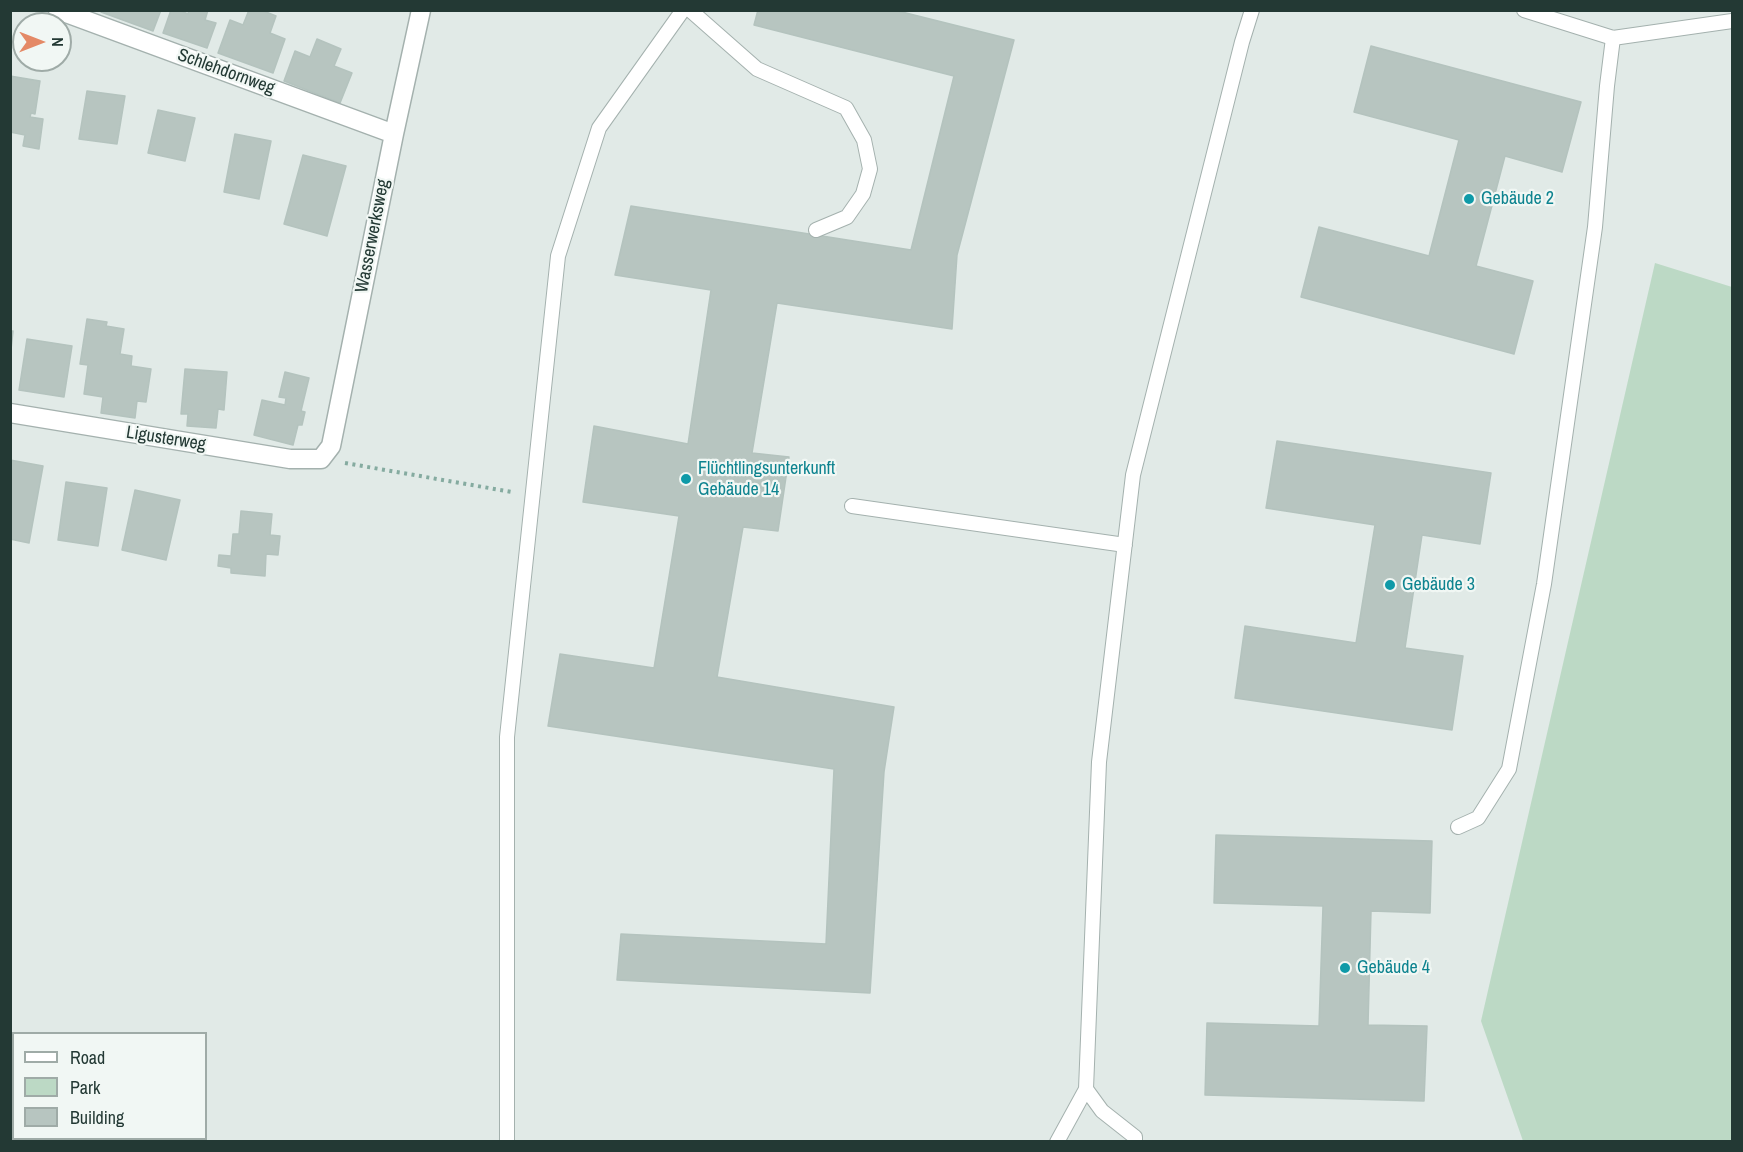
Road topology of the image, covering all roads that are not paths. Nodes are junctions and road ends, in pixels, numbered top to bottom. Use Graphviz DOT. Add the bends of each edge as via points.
graph roads {
  1 [pos="58,10"];
  2 [pos="421,10"];
  3 [pos="683,10"];
  4 [pos="690,10"];
  5 [pos="1252,10"];
  6 [pos="1524,10"];
  7 [pos="1732,21"];
  8 [pos="1613,39"];
  9 [pos="394,134"];
  10 [pos="816,230"];
  11 [pos="10,413"];
  12 [pos="321,459"];
  13 [pos="852,506"];
  14 [pos="1125,545"];
  15 [pos="1458,827"];
  16 [pos="1086,1089"];
  17 [pos="507,1142"];
  18 [pos="1057,1142"];
  19 [pos="1135,1142"];
  1 -- 9 [label="street, Schlehdornweg"];
  2 -- 9 [label="street, Wasserwerksweg"];
  3 -- 17 [label="lane" via="599,128 558,256 507,737"];
  4 -- 10 [label="lane" via="757,69 846,108 864,140 870,169 863,194 847,217"];
  5 -- 14 [label="lane" via="1133,475"];
  6 -- 8 [label="lane"];
  7 -- 8 [label="lane"];
  8 -- 15 [label="lane" via="1595,227 1544,584 1509,769 1478,818"];
  9 -- 12 [label="street, Wasserwerksweg" via="332,446"];
  11 -- 12 [label="street, Ligusterweg" via="290,459"];
  13 -- 14 [label="lane"];
  14 -- 16 [label="lane" via="1099,762"];
  16 -- 18 [label="lane"];
  16 -- 19 [label="lane" via="1102,1111 1135,1137"];
}
